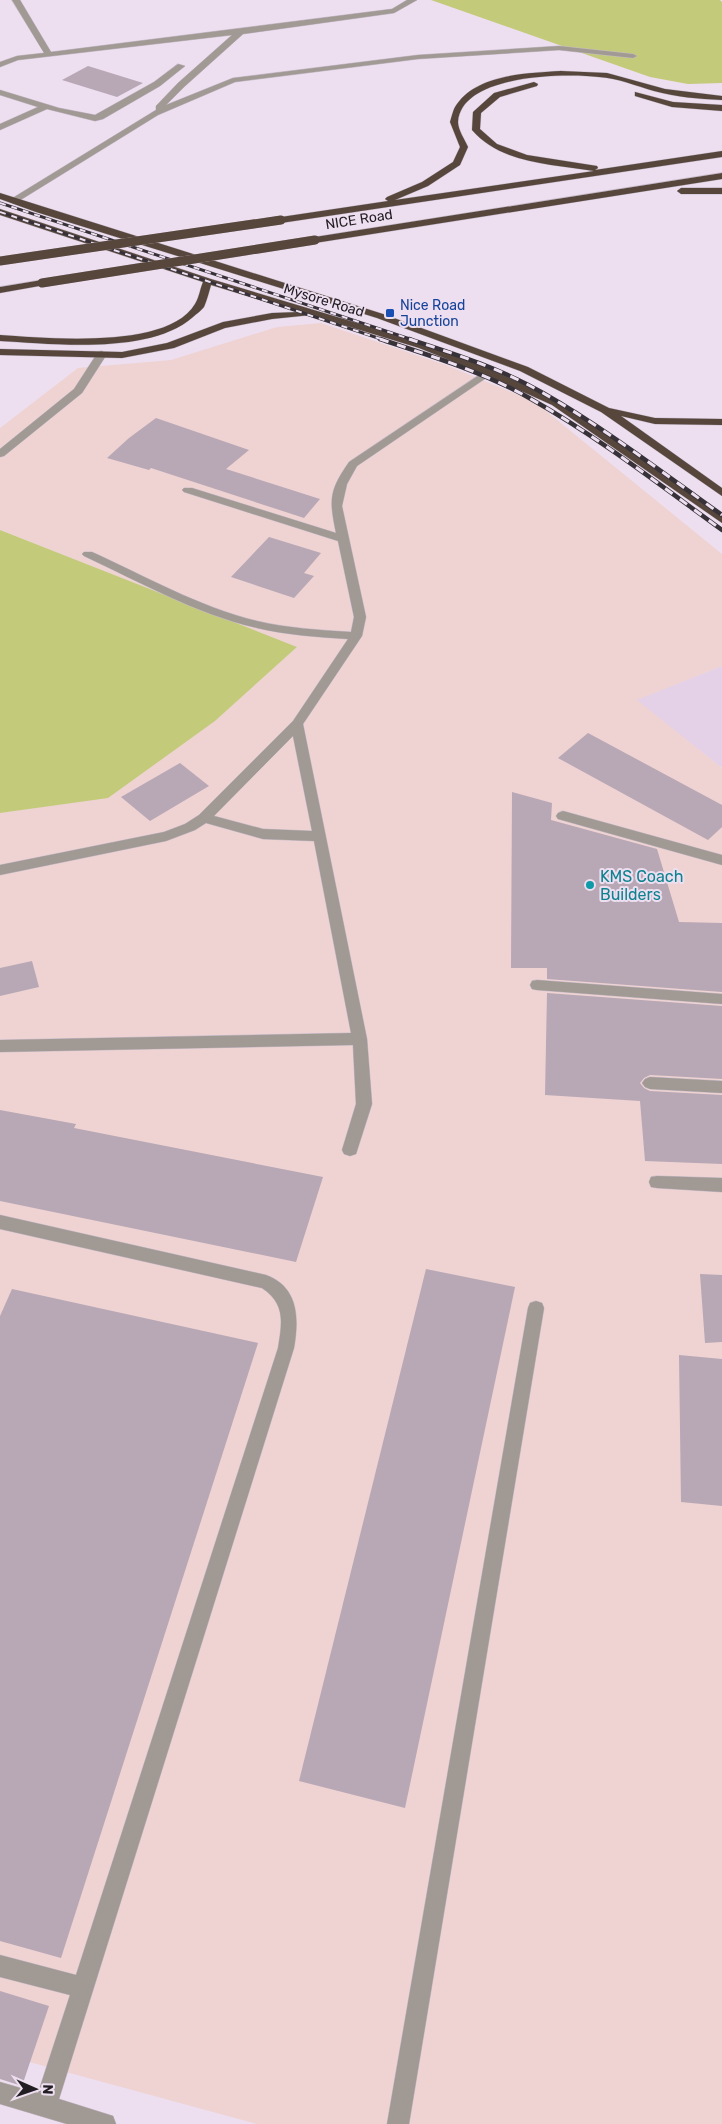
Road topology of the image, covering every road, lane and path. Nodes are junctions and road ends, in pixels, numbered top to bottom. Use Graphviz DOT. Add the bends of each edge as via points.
graph roads {
  1 [pos="16,0"];
  2 [pos="413,0"];
  3 [pos="241,32"];
  4 [pos="49,56"];
  5 [pos="633,56"];
  6 [pos="0,65"];
  7 [pos="181,66"];
  8 [pos="584,83"];
  9 [pos="626,91"];
  10 [pos="0,92"];
  11 [pos="722,98"];
  12 [pos="46,106"];
  13 [pos="722,108"];
  14 [pos="155,113"];
  15 [pos="0,127"];
  16 [pos="722,154"];
  17 [pos="625,169"];
  18 [pos="722,176"];
  19 [pos="722,191"];
  20 [pos="610,195"];
  21 [pos="0,196"];
  22 [pos="14,201"];
  23 [pos="363,209"];
  24 [pos="0,212"];
  25 [pos="0,261"];
  26 [pos="208,281"];
  27 [pos="0,290"];
  28 [pos="319,314"];
  29 [pos="0,338"];
  30 [pos="0,352"];
  31 [pos="102,354"];
  32 [pos="488,372"];
  33 [pos="605,410"];
  34 [pos="722,422"];
  35 [pos="0,454"];
  36 [pos="188,490"];
  37 [pos="722,493"];
  38 [pos="722,520"];
  39 [pos="344,539"];
  40 [pos="88,554"];
  41 [pos="356,636"];
  42 [pos="297,724"];
  43 [pos="563,816"];
  44 [pos="204,818"];
  45 [pos="319,836"];
  46 [pos="722,860"];
  47 [pos="0,870"];
  48 [pos="537,985"];
  49 [pos="722,999"];
  50 [pos="360,1039"];
  51 [pos="0,1046"];
  52 [pos="650,1083"];
  53 [pos="722,1087"];
  54 [pos="350,1150"];
  55 [pos="657,1182"];
  56 [pos="722,1185"];
  57 [pos="0,1222"];
  58 [pos="536,1308"];
  59 [pos="0,1966"];
  60 [pos="83,1988"];
  61 [pos="0,2093"];
  62 [pos="45,2107"];
  63 [pos="105,2124"];
  64 [pos="398,2124"];
  1 -- 4 [label="street"];
  2 -- 3 [label="street" via="394,11"];
  3 -- 4 [label="street"];
  3 -- 14 [label="street" via="181,85"];
  4 -- 6 [label="street" via="18,58"];
  5 -- 14 [label="street" via="559,48 418,57 233,80"];
  7 -- 12 [label="street" via="100,117"];
  8 -- 17 [label="highway" via="567,81 526,85 497,95 477,112 476,130 494,146 525,158 583,168"];
  9 -- 13 [label="highway" via="672,104"];
  10 -- 12 [label="street"];
  11 -- 23 [label="highway" via="665,91 601,74 532,74 501,81 476,91 459,106 454,123 464,147 457,163 425,184"];
  12 -- 15 [label="street"];
  14 -- 22 [label="street"];
  16 -- 17 [label="highway, NICE Road"];
  17 -- 23 [label="highway, NICE Road"];
  18 -- 20 [label="highway, NICE Road"];
  19 -- 20 [label="highway"];
  20 -- 27 [label="highway, NICE Road, bridge"];
  21 -- 22 [label="highway, Mysore Road"];
  22 -- 33 [label="highway, Mysore Road" via="438,336 524,369"];
  23 -- 25 [label="highway, NICE Road, bridge"];
  24 -- 26 [label="highway, Mysore Road"];
  26 -- 28 [label="highway, Mysore Road"];
  26 -- 29 [label="highway" via="204,301 193,313 158,332 136,339 100,343"];
  28 -- 31 [label="highway" via="272,316 223,325 170,346 122,355"];
  28 -- 32 [label="highway, Mysore Road" via="423,346"];
  30 -- 31 [label="highway"];
  31 -- 35 [label="street" via="78,391"];
  32 -- 38 [label="highway, Mysore Road" via="556,404"];
  32 -- 39 [label="street" via="353,464 338,491 336,506"];
  33 -- 34 [label="highway" via="655,421"];
  33 -- 37 [label="highway, Mysore Road"];
  36 -- 39 [label="street"];
  39 -- 41 [label="street" via="360,617"];
  40 -- 41 [label="street" via="243,621 279,629"];
  41 -- 42 [label="street"];
  42 -- 44 [label="street"];
  42 -- 45 [label="street"];
  43 -- 46 [label="street"];
  44 -- 45 [label="street" via="262,834"];
  44 -- 47 [label="street" via="166,836"];
  45 -- 50 [label="street"];
  48 -- 49 [label="street"];
  50 -- 51 [label="street"];
  50 -- 54 [label="street" via="364,1104"];
  52 -- 53 [label="street"];
  55 -- 56 [label="street"];
  57 -- 60 [label="street" via="266,1282 276,1287 290,1312 286,1348"];
  58 -- 64 [label="street"];
  59 -- 60 [label="street"];
  60 -- 62 [label="street"];
  61 -- 62 [label="street"];
  62 -- 63 [label="street"];
}
